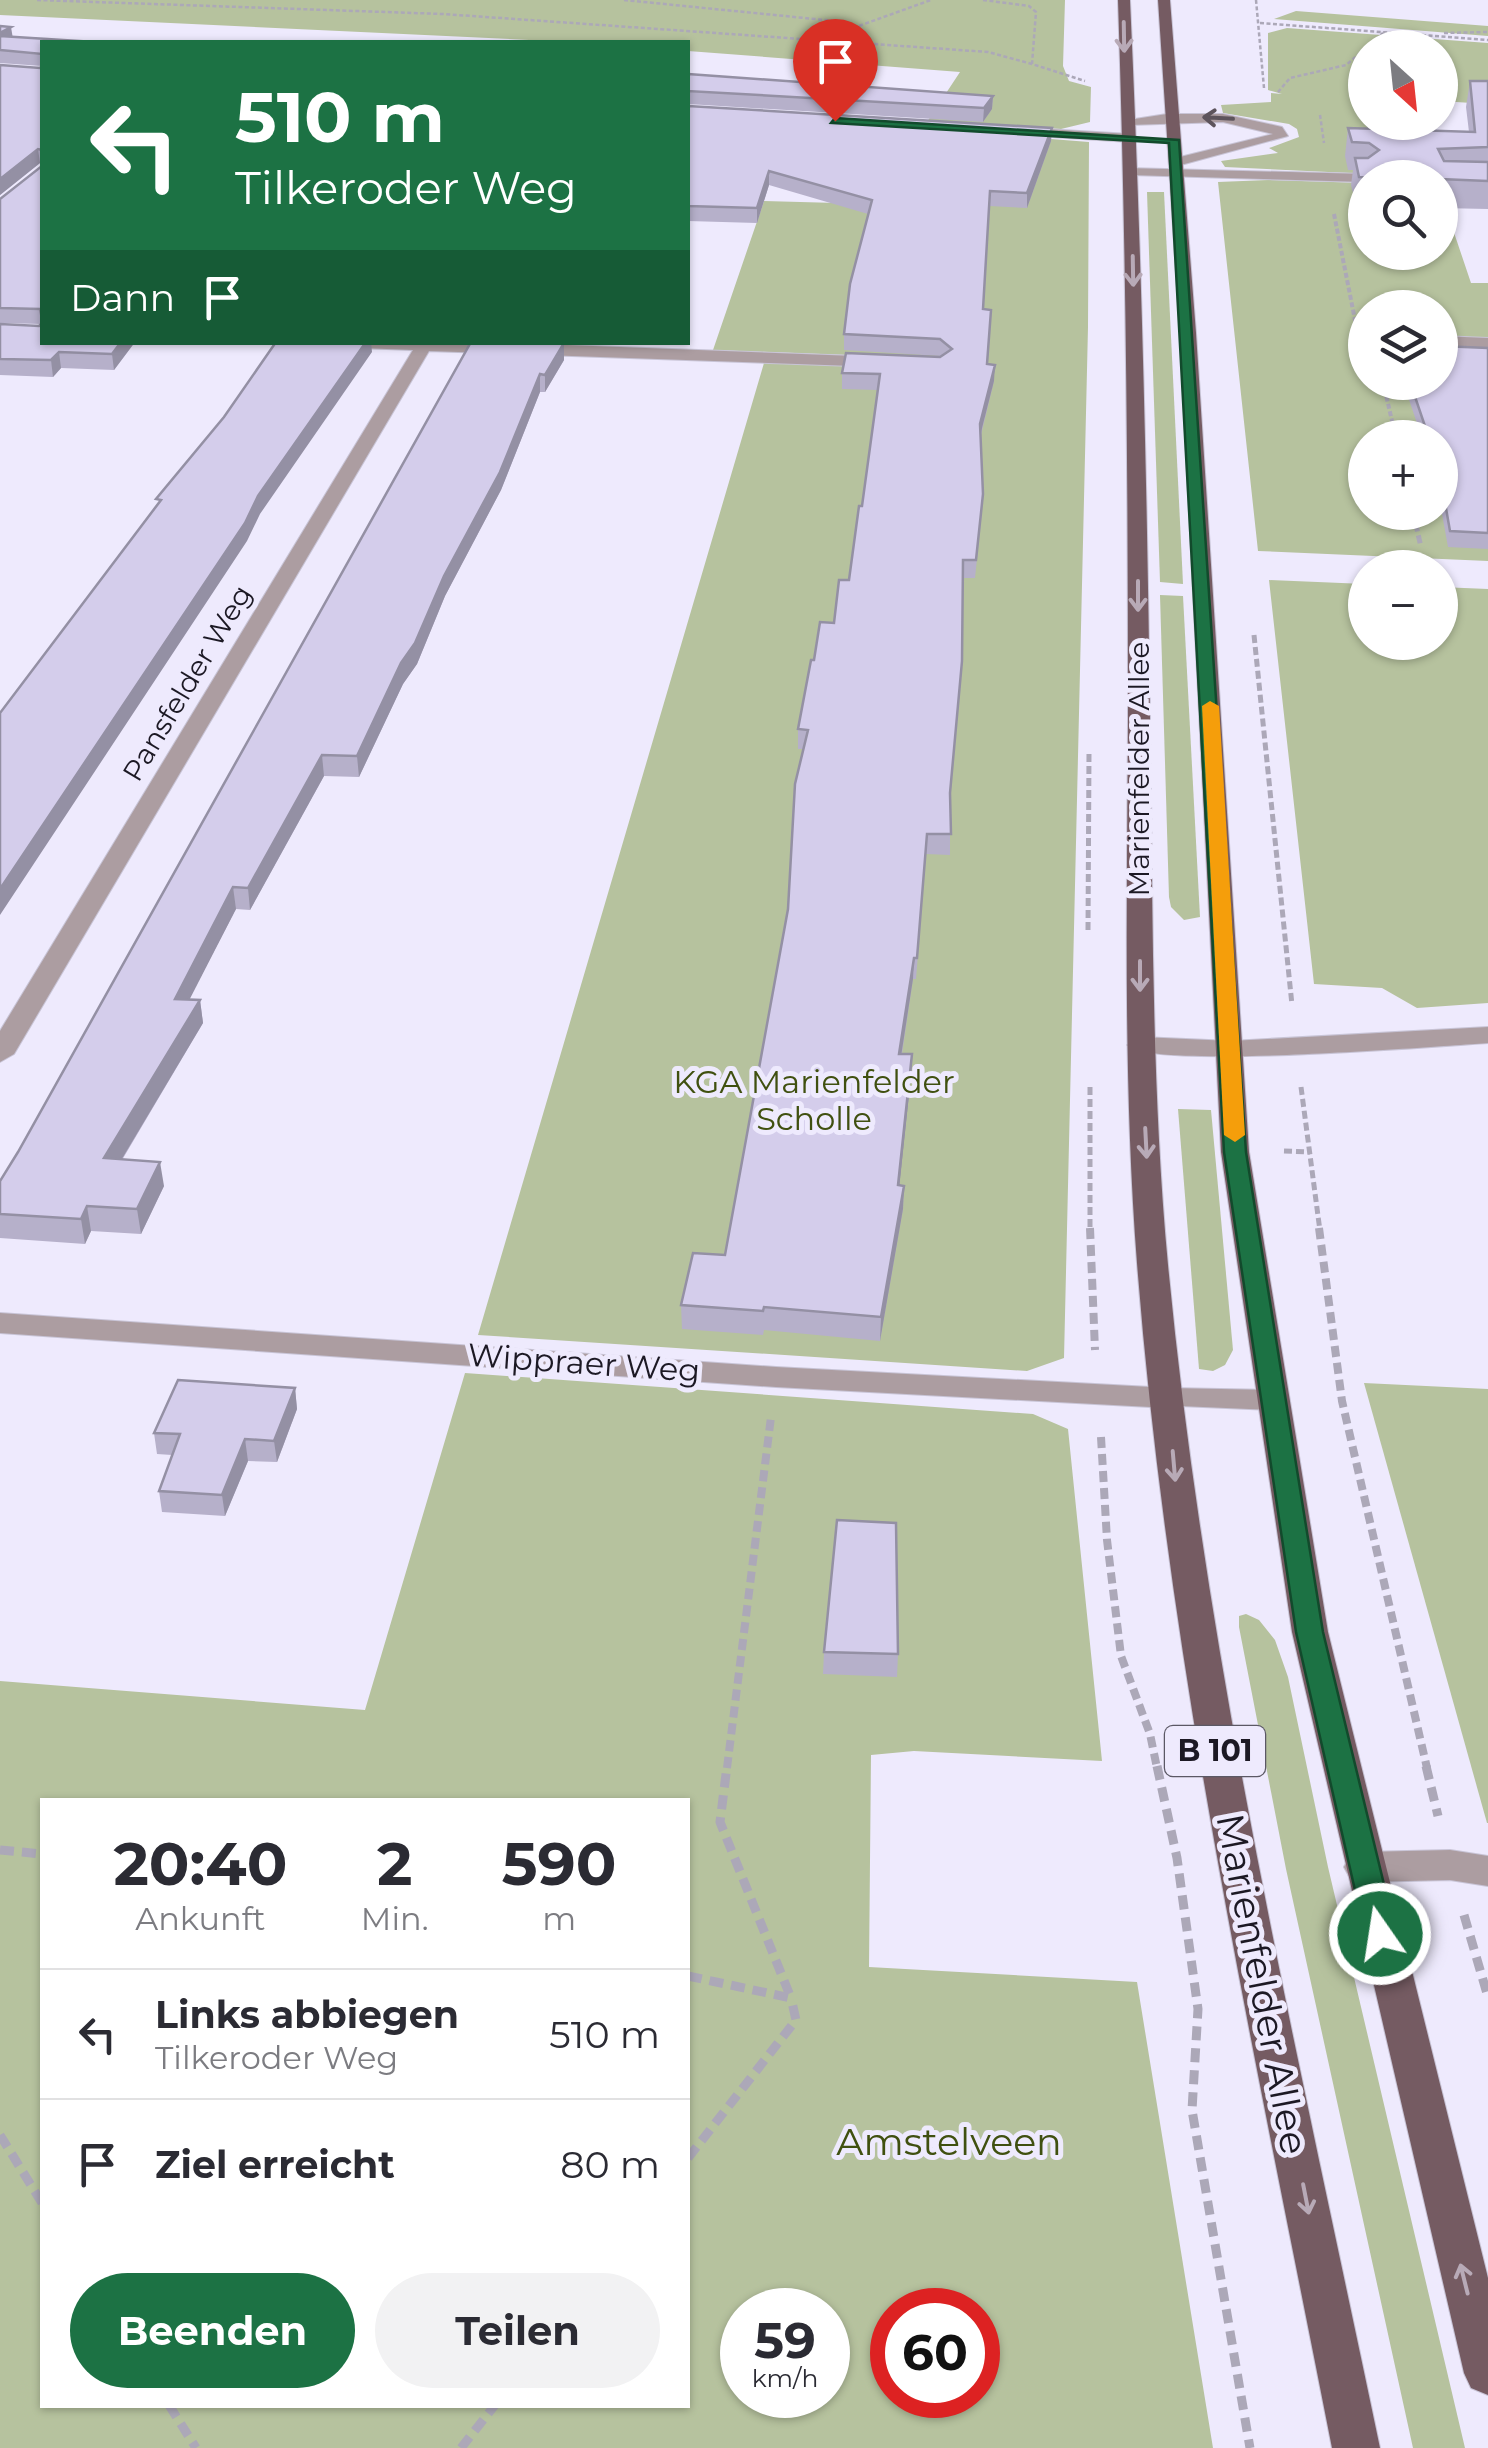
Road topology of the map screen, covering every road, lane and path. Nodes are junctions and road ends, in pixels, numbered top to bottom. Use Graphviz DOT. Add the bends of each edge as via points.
graph roads {
  1 [pos="37,0"];
  2 [pos="624,0"];
  3 [pos="931,0"];
  4 [pos="984,0"];
  5 [pos="1124,0"];
  6 [pos="1164,0"];
  7 [pos="1256,0"];
  8 [pos="1260,23"];
  9 [pos="852,28"];
  10 [pos="1356,30"];
  11 [pos="1488,32"];
  12 [pos="1458,33"];
  13 [pos="1458,38"];
  14 [pos="1488,40"];
  15 [pos="837,42"];
  16 [pos="1348,63"];
  17 [pos="1032,64"];
  18 [pos="1090,83"];
  19 [pos="1278,93"];
  20 [pos="1174,117"];
  21 [pos="1130,120"];
  22 [pos="1000,130"];
  23 [pos="1152,139"];
  24 [pos="1177,167"];
  25 [pos="1131,171"];
  26 [pos="1330,177"];
  27 [pos="1348,178"];
  28 [pos="1349,290"];
  29 [pos="1458,342"];
  30 [pos="1488,343"];
  31 [pos="424,345"];
  32 [pos="450,345"];
  33 [pos="901,363"];
  34 [pos="1417,530"];
  35 [pos="1421,546"];
  36 [pos="1488,1035"];
  37 [pos="1141,1046"];
  38 [pos="1231,1050"];
  39 [pos="0,1054"];
  40 [pos="1299,1068"];
  41 [pos="1284,1150"];
  42 [pos="1310,1152"];
  43 [pos="0,1322"];
  44 [pos="776,1376"];
  45 [pos="1169,1398"];
  46 [pos="1273,1400"];
  47 [pos="0,1850"];
  48 [pos="40,1854"];
  49 [pos="1364,1867"];
  50 [pos="1469,1868"];
  51 [pos="690,1976"];
  52 [pos="1488,1997"];
  53 [pos="791,1998"];
  54 [pos="0,2135"];
  55 [pos="690,2155"];
  56 [pos="40,2199"];
  57 [pos="1488,2373"];
  58 [pos="172,2408"];
  59 [pos="493,2408"];
  60 [pos="196,2448"];
  61 [pos="462,2448"];
  62 [pos="1356,2448"];
  1 -- 15 [label="path" via="443,14"];
  2 -- 9 [label="path" via="801,15"];
  3 -- 9 [label="path"];
  4 -- 17 [label="path" via="1036,12"];
  5 -- 21 [label="main road, Marienfelder Allee / B 101, one-way"];
  6 -- 20 [label="main road, Marienfelder Allee / B 101"];
  7 -- 8 [label="path"];
  8 -- 10 [label="path"];
  9 -- 15 [label="path"];
  11 -- 12 [label="path"];
  13 -- 14 [label="path"];
  15 -- 17 [label="path" via="988,52"];
  16 -- 19 [label="path" via="1290,78"];
  17 -- 18 [label="path"];
  20 -- 21 [label="street"];
  20 -- 23 [label="main road, Marienfelder Allee / B 101"];
  24 -- 20 [label="street, one-way" via="1280,136 1246,120"];
  21 -- 23 [label="main road, Marienfelder Allee / B 101"];
  22 -- 23 [label="street"];
  23 -- 24 [label="main road, Marienfelder Allee / B 101"];
  23 -- 25 [label="main road, Marienfelder Allee / B 101"];
  24 -- 25 [label="street"];
  24 -- 26 [label="street"];
  24 -- 38 [label="main road, Marienfelder Allee / B 101"];
  25 -- 37 [label="main road, Marienfelder Allee / B 101, one-way"];
  26 -- 27 [label="street"];
  26 -- 28 [label="path"];
  29 -- 30 [label="street"];
  31 -- 39 [label="street, Pansfelder Weg"];
  32 -- 33 [label="street"];
  34 -- 35 [label="path"];
  36 -- 38 [label="street"];
  37 -- 38 [label="street"];
  37 -- 45 [label="main road, Marienfelder Allee / B 101, one-way" via="1152,1260"];
  38 -- 46 [label="main road, Marienfelder Allee / B 101" via="1235,1152"];
  40 -- 42 [label="path"];
  41 -- 42 [label="path"];
  42 -- 50 [label="path" via="1342,1401"];
  43 -- 44 [label="street, Wippraer Weg"];
  44 -- 45 [label="street, Wippraer Weg"];
  44 -- 53 [label="path" via="720,1822"];
  45 -- 46 [label="street"];
  45 -- 62 [label="main road, Marienfelder Allee / B 101, one-way" via="1178,1509 1216,1751"];
  46 -- 49 [label="main road, Marienfelder Allee / B 101" via="1310,1632"];
  47 -- 48 [label="path"];
  49 -- 50 [label="street"];
  57 -- 49 [label="main road, Marienfelder Allee / B 101, one-way"];
  50 -- 52 [label="path"];
  51 -- 53 [label="path"];
  53 -- 55 [label="path" via="796,2020"];
  54 -- 56 [label="path"];
  58 -- 60 [label="path"];
  59 -- 61 [label="path"];
}
